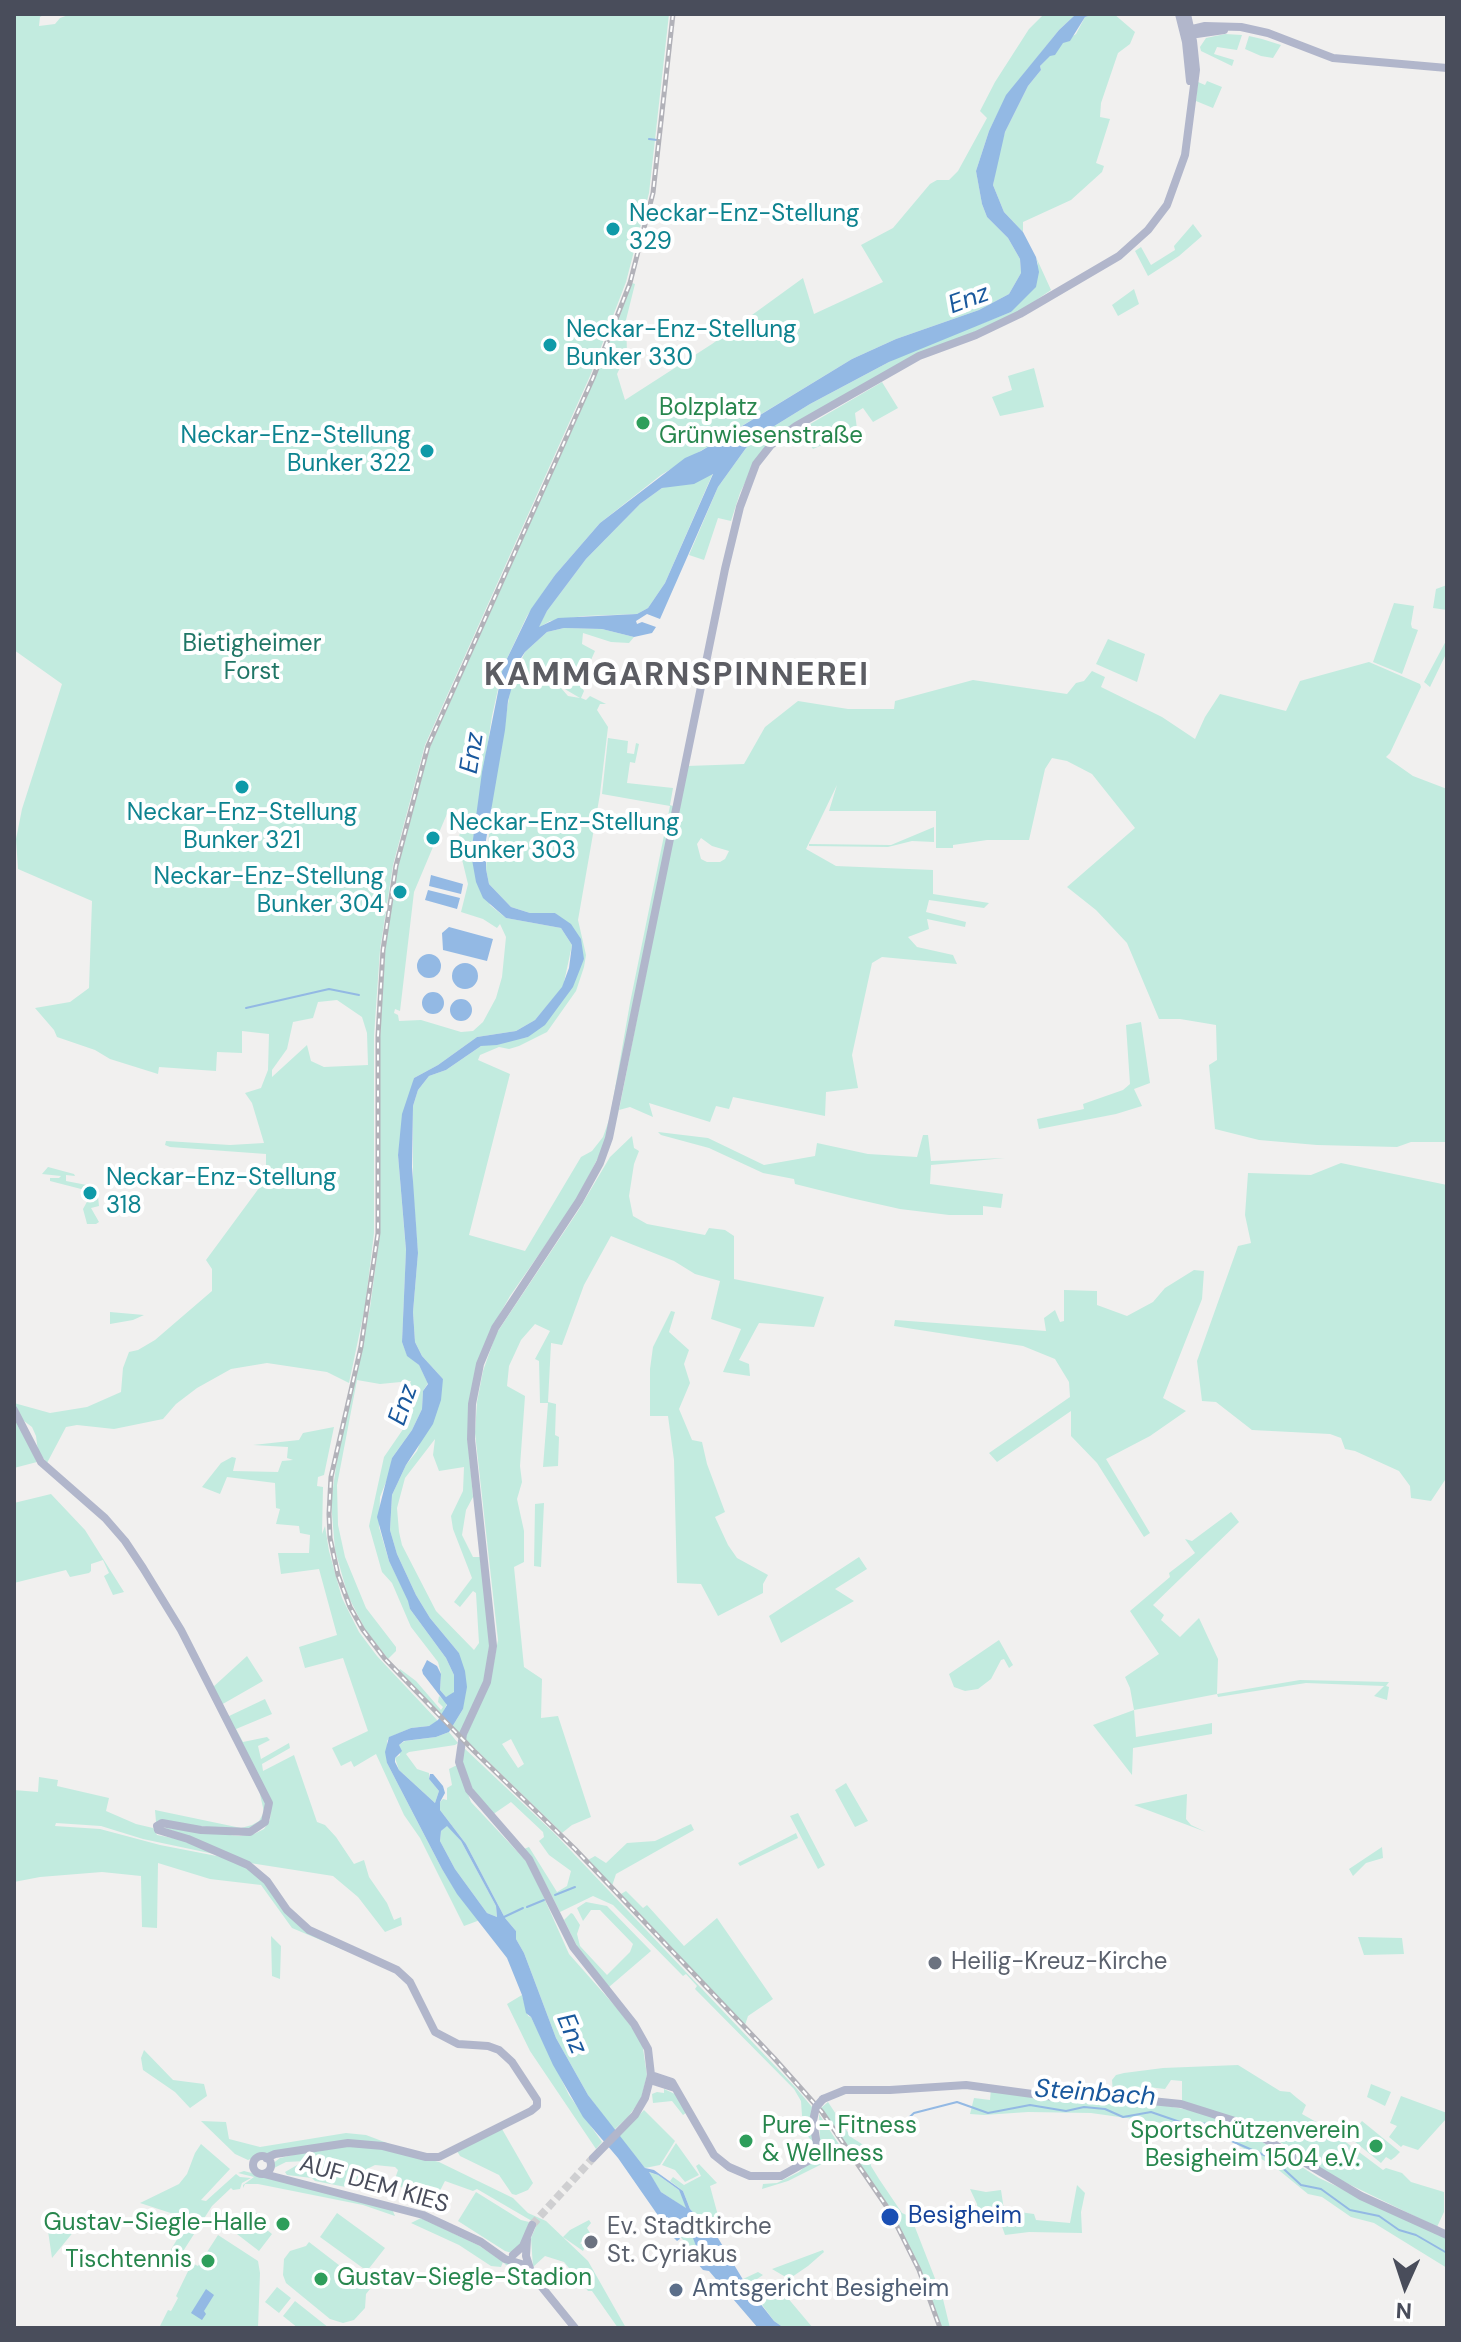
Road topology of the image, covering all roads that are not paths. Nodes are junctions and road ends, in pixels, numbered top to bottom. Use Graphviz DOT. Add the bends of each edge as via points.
graph roads {
  1 [pos="1184,14"];
  2 [pos="1204,30"];
  3 [pos="1188,33"];
  4 [pos="1442,67"];
  5 [pos="14,1410"];
  6 [pos="650,2077"];
  7 [pos="665,2084"];
  8 [pos="676,2088"];
  9 [pos="646,2097"];
  10 [pos="593,2158"];
  11 [pos="532,2225"];
  12 [pos="1447,2235"];
  13 [pos="527,2239"];
  14 [pos="502,2254"];
  15 [pos="513,2255"];
  16 [pos="528,2266"];
  17 [pos="575,2328"];
  1 -- 2 [label="main road"];
  1 -- 3 [label="main road"];
  2 -- 3 [label="main road"];
  2 -- 4 [label="main road" via="1256,32 1333,58"];
  3 -- 6 [label="main road" via="1196,70 1185,155 1162,213 1138,241 1020,314 919,356 787,432 763,453 747,486 725,567 604,1154 482,1356 471,1439 493,1646 487,1682 463,1734 461,1770 473,1797 529,1859 576,1951 643,2037"];
  5 -- 14 [label="main road, AUF DEM KIES" via="44,1466 105,1518 143,1568 181,1630 269,1803 265,1822 250,1832 162,1823 158,1830 248,1865 304,1926 390,1965 410,1982 435,2032 458,2044 501,2051 537,2100 531,2111 444,2155 430,2158 398,2148 348,2143 277,2154 267,2166 277,2178 423,2215"];
  6 -- 7 [label="main road"];
  6 -- 8 [label="main road" via="666,2078"];
  6 -- 9 [label="main road"];
  7 -- 8 [label="main road"];
  7 -- 9 [label="main road"];
  8 -- 12 [label="main road, bridge" via="714,2155 754,2176 781,2176 808,2161 816,2145 816,2107 845,2090 973,2085 1062,2098 1139,2098 1204,2110 1235,2121 1361,2196"];
  9 -- 10 [label="main road"];
  11 -- 13 [label="main road"];
  13 -- 15 [label="main road"];
  13 -- 16 [label="main road"];
  14 -- 15 [label="main road, AUF DEM KIES"];
  14 -- 16 [label="main road, AUF DEM KIES"];
  15 -- 16 [label="main road, AUF DEM KIES"];
  16 -- 17 [label="main road, AUF DEM KIES"];
}
